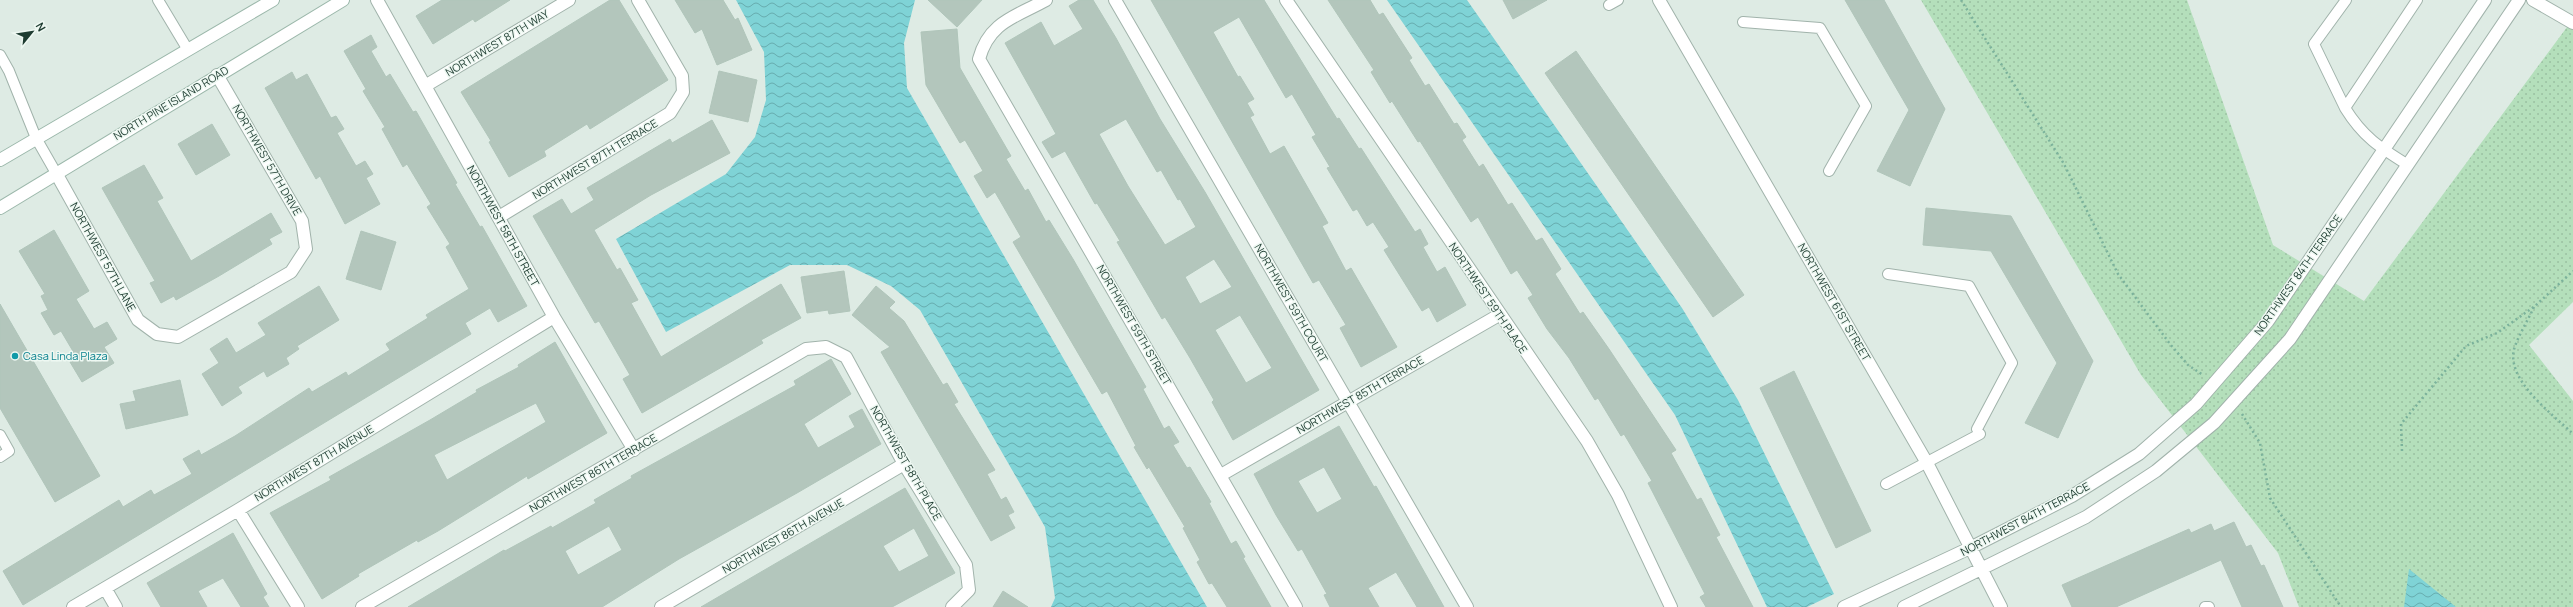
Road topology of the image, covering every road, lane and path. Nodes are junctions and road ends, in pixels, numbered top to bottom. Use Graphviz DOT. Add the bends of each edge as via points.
graph roads {
  1 [pos="158,0"];
  2 [pos="273,0"];
  3 [pos="343,0"];
  4 [pos="377,0"];
  5 [pos="569,0"];
  6 [pos="638,0"];
  7 [pos="1046,0"];
  8 [pos="1115,0"];
  9 [pos="1286,0"];
  10 [pos="1618,0"];
  11 [pos="1659,0"];
  12 [pos="1961,0"];
  13 [pos="2346,0"];
  14 [pos="2417,0"];
  15 [pos="2485,0"];
  16 [pos="2519,0"];
  17 [pos="2533,0"];
  18 [pos="1609,5"];
  19 [pos="1743,22"];
  20 [pos="2573,23"];
  21 [pos="188,50"];
  22 [pos="0,55"];
  23 [pos="217,75"];
  24 [pos="425,86"];
  25 [pos="2345,108"];
  26 [pos="36,138"];
  27 [pos="2384,150"];
  28 [pos="0,160"];
  29 [pos="2408,165"];
  30 [pos="1829,171"];
  31 [pos="56,173"];
  32 [pos="0,208"];
  33 [pos="499,217"];
  34 [pos="2088,217"];
  35 [pos="2573,271"];
  36 [pos="1888,274"];
  37 [pos="2535,306"];
  38 [pos="1499,314"];
  39 [pos="554,317"];
  40 [pos="157,334"];
  41 [pos="826,347"];
  42 [pos="1348,402"];
  43 [pos="2573,434"];
  44 [pos="0,435"];
  45 [pos="634,450"];
  46 [pos="2402,451"];
  47 [pos="0,457"];
  48 [pos="1927,463"];
  49 [pos="904,464"];
  50 [pos="1221,475"];
  51 [pos="1886,484"];
  52 [pos="238,510"];
  53 [pos="1972,547"];
  54 [pos="1983,569"];
  55 [pos="105,588"];
  56 [pos="73,607"];
  57 [pos="116,607"];
  58 [pos="298,607"];
  59 [pos="362,607"];
  60 [pos="661,607"];
  61 [pos="952,607"];
  62 [pos="1296,607"];
  63 [pos="1467,607"];
  64 [pos="1671,607"];
  65 [pos="1844,607"];
  66 [pos="1904,607"];
  67 [pos="2001,607"];
  68 [pos="2205,607"];
  69 [pos="2209,607"];
  1 -- 21 [label="lane"];
  2 -- 21 [label="street"];
  3 -- 23 [label="street, NORTH PINE ISLAND ROAD"];
  4 -- 24 [label="street, NORTHWEST 58TH STREET"];
  5 -- 24 [label="street, NORTHWEST 87TH WAY"];
  6 -- 33 [label="street, NORTHWEST 87TH TERRACE" via="682,76 683,92 670,113"];
  7 -- 50 [label="street, NORTHWEST 59TH STREET" via="994,28 983,43 979,59"];
  8 -- 42 [label="street, NORTHWEST 59TH COURT"];
  9 -- 38 [label="street, NORTHWEST 59TH PLACE"];
  10 -- 18 [label="lane"];
  11 -- 48 [label="street, NORTHWEST 61ST STREET"];
  12 -- 34 [label="path" via="2064,164"];
  13 -- 25 [label="lane" via="2314,44"];
  14 -- 25 [label="lane"];
  15 -- 27 [label="street, NORTHWEST 84TH TERRACE"];
  16 -- 29 [label="street"];
  17 -- 20 [label="street"];
  19 -- 30 [label="lane" via="1820,28 1866,106"];
  21 -- 26 [label="street"];
  22 -- 26 [label="lane" via="9,70"];
  23 -- 31 [label="street, NORTH PINE ISLAND ROAD"];
  23 -- 40 [label="street, NORTHWEST 57TH DRIVE" via="302,221 306,249 291,272 178,337"];
  24 -- 33 [label="street, NORTHWEST 58TH STREET"];
  25 -- 27 [label="lane" via="2358,129"];
  26 -- 28 [label="street"];
  26 -- 31 [label="lane"];
  27 -- 29 [label="lane"];
  27 -- 53 [label="street, NORTHWEST 84TH TERRACE" via="2268,321 2196,404 2139,454 2072,496"];
  29 -- 54 [label="street" via="2290,339 2214,423 2156,471 2086,517"];
  31 -- 32 [label="street, NORTH PINE ISLAND ROAD"];
  31 -- 40 [label="street, NORTHWEST 57TH LANE" via="138,320"];
  33 -- 39 [label="street, NORTHWEST 58TH STREET"];
  35 -- 37 [label="path"];
  36 -- 48 [label="lane" via="1969,286 2012,363 1978,432"];
  37 -- 43 [label="path" via="2514,347 2516,372 2535,399"];
  37 -- 46 [label="path" via="2497,333 2466,346 2401,424"];
  38 -- 42 [label="street, NORTHWEST 85TH TERRACE"];
  38 -- 64 [label="street, NORTHWEST 59TH PLACE" via="1587,441 1618,494"];
  39 -- 45 [label="street, NORTHWEST 58TH STREET"];
  39 -- 52 [label="street, NORTHWEST 87TH AVENUE"];
  41 -- 45 [label="street, NORTHWEST 86TH TERRACE" via="806,349"];
  41 -- 49 [label="street, NORTHWEST 58TH PLACE" via="846,357"];
  42 -- 50 [label="street, NORTHWEST 85TH TERRACE"];
  42 -- 63 [label="street, NORTHWEST 59TH COURT"];
  44 -- 47 [label="lane" via="9,451"];
  45 -- 59 [label="street, NORTHWEST 86TH TERRACE"];
  48 -- 51 [label="lane"];
  48 -- 53 [label="street, NORTHWEST 61ST STREET"];
  49 -- 60 [label="street, NORTHWEST 86TH AVENUE"];
  49 -- 61 [label="street, NORTHWEST 58TH PLACE" via="966,565 969,590"];
  50 -- 62 [label="street, NORTHWEST 59TH STREET"];
  52 -- 55 [label="street, NORTHWEST 87TH AVENUE"];
  52 -- 58 [label="street"];
  53 -- 54 [label="street, NORTHWEST 61ST STREET"];
  53 -- 65 [label="street, NORTHWEST 84TH TERRACE"];
  54 -- 66 [label="street"];
  54 -- 67 [label="street, NORTHWEST 61ST STREET"];
  55 -- 56 [label="street, NORTHWEST 87TH AVENUE"];
  55 -- 57 [label="street"];
  68 -- 69 [label="lane"];
}
